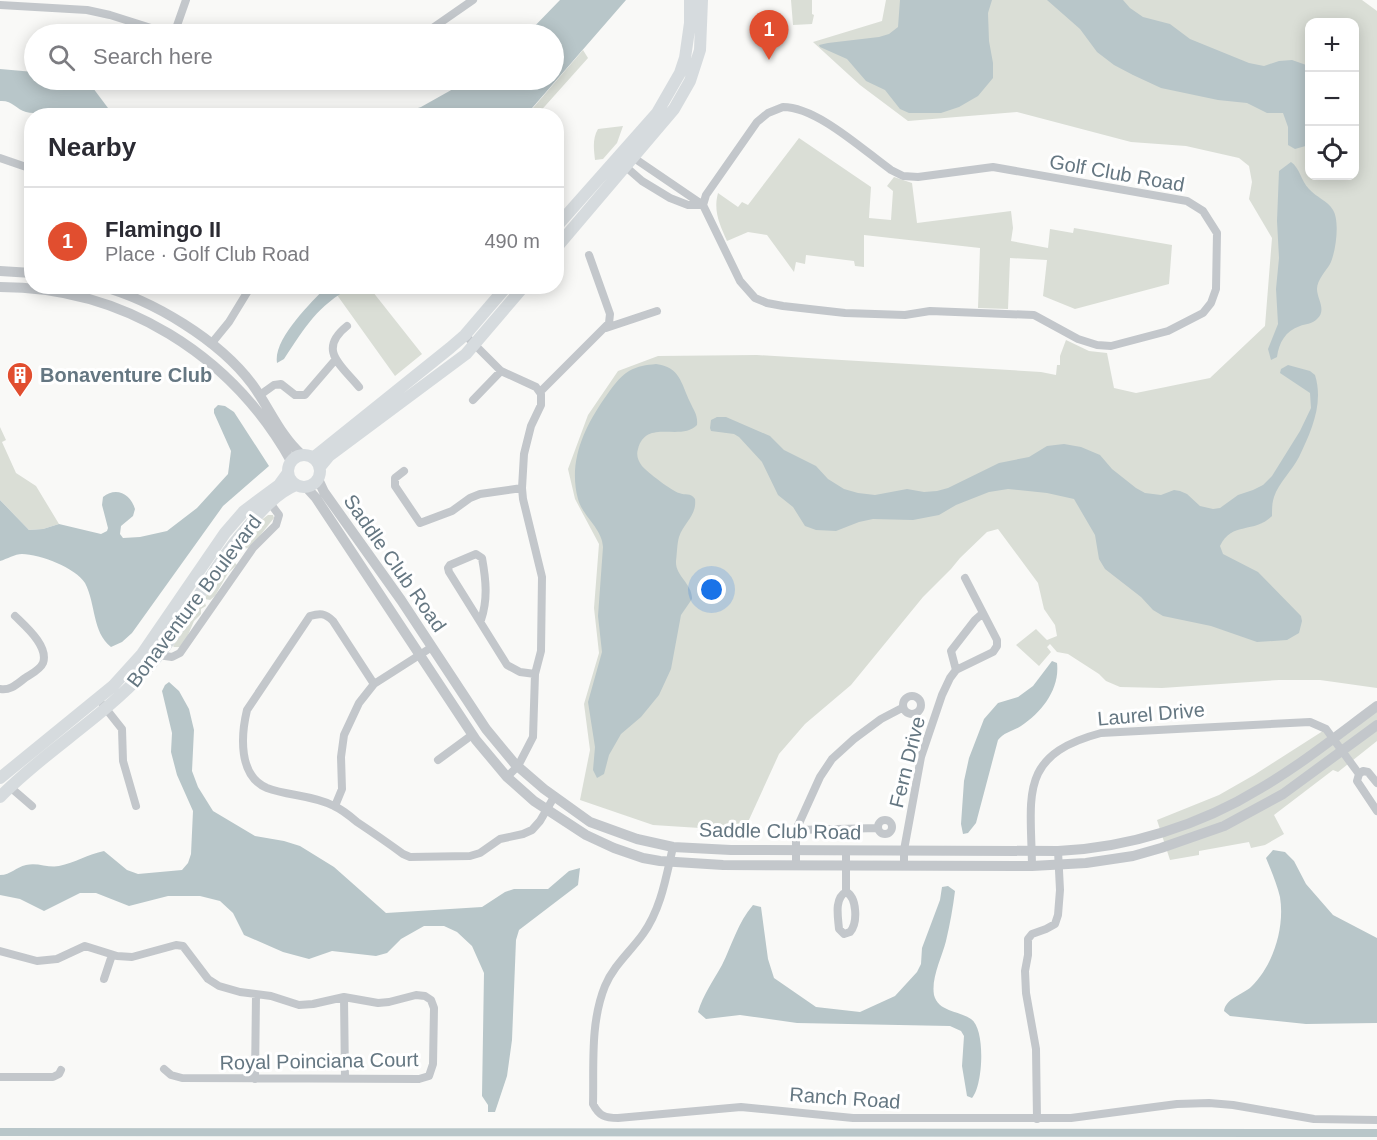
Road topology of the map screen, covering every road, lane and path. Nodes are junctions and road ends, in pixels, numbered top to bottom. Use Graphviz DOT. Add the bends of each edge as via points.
graph roads {
  1 [pos="186,0"];
  2 [pos="472,0"];
  3 [pos="690,0"];
  4 [pos="702,0"];
  5 [pos="0,5"];
  6 [pos="139,24"];
  7 [pos="176,24"];
  8 [pos="438,24"];
  9 [pos="620,153"];
  10 [pos="0,158"];
  11 [pos="630,162"];
  12 [pos="24,166"];
  13 [pos="676,188"];
  14 [pos="670,198"];
  15 [pos="703,205"];
  16 [pos="564,218"];
  17 [pos="564,239"];
  18 [pos="589,255"];
  19 [pos="0,271"];
  20 [pos="24,272"];
  21 [pos="0,287"];
  22 [pos="24,289"];
  23 [pos="63,294"];
  24 [pos="120,294"];
  25 [pos="246,294"];
  26 [pos="500,294"];
  27 [pos="517,294"];
  28 [pos="657,311"];
  29 [pos="347,326"];
  30 [pos="605,328"];
  31 [pos="465,335"];
  32 [pos="211,344"];
  33 [pos="474,346"];
  34 [pos="204,357"];
  35 [pos="336,359"];
  36 [pos="501,371"];
  37 [pos="359,387"];
  38 [pos="540,392"];
  39 [pos="260,395"];
  40 [pos="473,400"];
  41 [pos="313,465"];
  42 [pos="289,467"];
  43 [pos="404,471"];
  44 [pos="301,486"];
  45 [pos="522,488"];
  46 [pos="270,503"];
  47 [pos="964,578"];
  48 [pos="983,613"];
  49 [pos="15,615"];
  50 [pos="481,620"];
  51 [pos="432,647"];
  52 [pos="158,655"];
  53 [pos="419,655"];
  54 [pos="956,670"];
  55 [pos="535,674"];
  56 [pos="374,684"];
  57 [pos="0,689"];
  58 [pos="97,699"];
  59 [pos="1377,706"];
  60 [pos="106,708"];
  61 [pos="902,708"];
  62 [pos="1377,725"];
  63 [pos="472,735"];
  64 [pos="1333,738"];
  65 [pos="1341,750"];
  66 [pos="438,760"];
  67 [pos="518,766"];
  68 [pos="1359,774"];
  69 [pos="0,777"];
  70 [pos="507,777"];
  71 [pos="1377,783"];
  72 [pos="10,787"];
  73 [pos="0,797"];
  74 [pos="554,797"];
  75 [pos="32,806"];
  76 [pos="136,806"];
  77 [pos="335,806"];
  78 [pos="547,810"];
  79 [pos="1377,811"];
  80 [pos="878,828"];
  81 [pos="796,830"];
  82 [pos="673,848"];
  83 [pos="795,850"];
  84 [pos="846,850"];
  85 [pos="904,850"];
  86 [pos="1032,850"];
  87 [pos="1058,850"];
  88 [pos="670,862"];
  89 [pos="796,865"];
  90 [pos="845,865"];
  91 [pos="1059,865"];
  92 [pos="904,866"];
  93 [pos="1032,866"];
  94 [pos="846,892"];
  95 [pos="0,951"];
  96 [pos="112,954"];
  97 [pos="104,979"];
  98 [pos="256,995"];
  99 [pos="345,997"];
  100 [pos="164,1069"];
  101 [pos="61,1070"];
  102 [pos="0,1077"];
  103 [pos="255,1078"];
  104 [pos="345,1078"];
  105 [pos="1037,1119"];
  106 [pos="1377,1120"];
  1 -- 7 [label="street"];
  2 -- 8 [label="street"];
  3 -- 9 [label="main road" via="689,39 680,73 657,113"];
  4 -- 11 [label="main road" via="700,50 690,81 674,109"];
  5 -- 6 [label="street" via="87,10"];
  9 -- 11 [label="street"];
  9 -- 16 [label="main road"];
  10 -- 12 [label="street"];
  11 -- 13 [label="street"];
  11 -- 14 [label="street" via="642,181"];
  11 -- 17 [label="main road"];
  13 -- 14 [label="street"];
  13 -- 15 [label="street"];
  14 -- 15 [label="street" via="688,205"];
  15 -- 15 [label="street, Golf Club Road" via="706,195 758,122 768,113 792,107 818,117 903,176 993,167 1187,201 1203,211 1217,233 1216,288 1203,313 1168,331 1110,346 1078,339 1034,315 930,311 898,315 783,306 755,298 746,290"];
  18 -- 30 [label="street" via="610,315"];
  19 -- 20 [label="street"];
  21 -- 22 [label="street"];
  23 -- 34 [label="street" via="130,313 165,330"];
  24 -- 32 [label="street, Saddle Club Road" via="146,304"];
  25 -- 32 [label="street"];
  26 -- 31 [label="main road"];
  27 -- 33 [label="main road"];
  28 -- 30 [label="street"];
  29 -- 35 [label="street" via="334,339"];
  30 -- 38 [label="street"];
  31 -- 33 [label="street"];
  31 -- 41 [label="main road"];
  32 -- 34 [label="street"];
  32 -- 39 [label="street, Saddle Club Road"];
  33 -- 36 [label="street"];
  33 -- 41 [label="main road"];
  34 -- 42 [label="street" via="255,408"];
  35 -- 37 [label="street"];
  35 -- 39 [label="street" via="305,395 297,396 281,384"];
  36 -- 38 [label="street"];
  36 -- 40 [label="street"];
  38 -- 45 [label="street" via="541,405 524,453"];
  39 -- 41 [label="street, Saddle Club Road" via="291,445"];
  41 -- 42 [label="main road, Bonaventure Boulevard"];
  41 -- 44 [label="main road, Bonaventure Boulevard" via="314,483"];
  41 -- 51 [label="street, Saddle Club Road" via="324,492"];
  42 -- 44 [label="main road"];
  42 -- 58 [label="main road, Bonaventure Boulevard" via="279,485 244,512 225,533 142,654"];
  43 -- 45 [label="street" via="395,478 395,486 420,524 452,512 480,494"];
  44 -- 46 [label="main road, Bonaventure Boulevard" via="284,491"];
  44 -- 53 [label="street, Saddle Club Road" via="316,498"];
  45 -- 55 [label="street" via="543,592 542,651"];
  46 -- 52 [label="main road, Bonaventure Boulevard" via="235,541"];
  46 -- 52 [label="street" via="279,515 276,525 253,548 180,653 172,657"];
  47 -- 48 [label="street"];
  48 -- 54 [label="street, Fern Drive" via="951,651"];
  48 -- 54 [label="street" via="997,646 993,652"];
  49 -- 57 [label="street" via="39,643 43,662 10,688"];
  50 -- 50 [label="street" via="448,568 476,554 482,558 486,582"];
  50 -- 55 [label="street" via="507,665"];
  51 -- 53 [label="street"];
  51 -- 67 [label="street, Saddle Club Road" via="486,729"];
  52 -- 60 [label="main road, Bonaventure Boulevard"];
  53 -- 56 [label="street"];
  53 -- 63 [label="street, Saddle Club Road"];
  54 -- 85 [label="street, Fern Drive" via="942,695 921,757"];
  55 -- 67 [label="street" via="533,737"];
  56 -- 77 [label="street" via="359,703 344,735 342,789"];
  56 -- 77 [label="street" via="333,621 319,613 310,615 247,710 243,753 257,783"];
  58 -- 60 [label="street"];
  58 -- 69 [label="main road, Bonaventure Boulevard"];
  59 -- 64 [label="street, Saddle Club Road"];
  60 -- 72 [label="main road, Bonaventure Boulevard"];
  60 -- 76 [label="street" via="122,729 123,761"];
  61 -- 81 [label="street" via="872,726 832,759"];
  62 -- 65 [label="street, Saddle Club Road"];
  63 -- 66 [label="street"];
  63 -- 70 [label="street, Saddle Club Road"];
  64 -- 65 [label="street"];
  64 -- 86 [label="street, Laurel Drive" via="1318,724 1301,721 1132,730 1077,739 1054,755 1036,775 1031,792"];
  64 -- 87 [label="street, Saddle Club Road" via="1261,788 1180,826 1098,847"];
  65 -- 68 [label="street"];
  65 -- 91 [label="street, Saddle Club Road" via="1283,794 1224,826 1133,856"];
  67 -- 70 [label="street"];
  67 -- 74 [label="street, Saddle Club Road"];
  68 -- 71 [label="street" via="1368,772"];
  68 -- 79 [label="street" via="1357,781"];
  69 -- 72 [label="street"];
  70 -- 78 [label="street, Saddle Club Road"];
  72 -- 73 [label="main road, Bonaventure Boulevard"];
  72 -- 75 [label="street"];
  74 -- 78 [label="street"];
  74 -- 82 [label="street, Saddle Club Road" via="590,822"];
  77 -- 78 [label="street" via="410,857 480,853 500,839 532,830"];
  78 -- 88 [label="street, Saddle Club Road" via="586,836 614,848"];
  80 -- 81 [label="street"];
  81 -- 83 [label="street"];
  82 -- 83 [label="street, Saddle Club Road"];
  82 -- 88 [label="street, Ranch Road"];
  83 -- 84 [label="street, Saddle Club Road"];
  83 -- 89 [label="street"];
  84 -- 85 [label="street, Saddle Club Road"];
  84 -- 90 [label="street"];
  85 -- 86 [label="street, Saddle Club Road"];
  85 -- 92 [label="street, Fern Drive"];
  86 -- 87 [label="street, Saddle Club Road"];
  86 -- 93 [label="street, Laurel Drive"];
  87 -- 91 [label="street"];
  88 -- 89 [label="street, Saddle Club Road"];
  88 -- 105 [label="street, Ranch Road" via="666,884 644,934 615,968 600,1000 594,1038 593,1104 598,1114 618,1118 741,1107 853,1118"];
  89 -- 90 [label="street, Saddle Club Road"];
  90 -- 92 [label="street, Saddle Club Road"];
  90 -- 94 [label="street"];
  91 -- 93 [label="street, Saddle Club Road"];
  91 -- 105 [label="street" via="1058,915 1055,924 1028,939 1025,971 1036,1049"];
  92 -- 93 [label="street, Saddle Club Road"];
  95 -- 96 [label="street" via="36,961 57,959 85,946"];
  96 -- 97 [label="street"];
  96 -- 98 [label="street" via="132,957 183,946 208,979 219,986"];
  98 -- 99 [label="street" via="299,1005"];
  98 -- 103 [label="street"];
  99 -- 104 [label="street"];
  99 -- 104 [label="street, Royal Poinciana Court" via="378,1003 425,996 434,1008 434,1064 429,1076"];
  100 -- 103 [label="street, Royal Poinciana Court" via="182,1078"];
  101 -- 102 [label="street" via="53,1077"];
  103 -- 104 [label="street, Royal Poinciana Court"];
  105 -- 106 [label="street, Ranch Road" via="1209,1103 1314,1119"];
}
